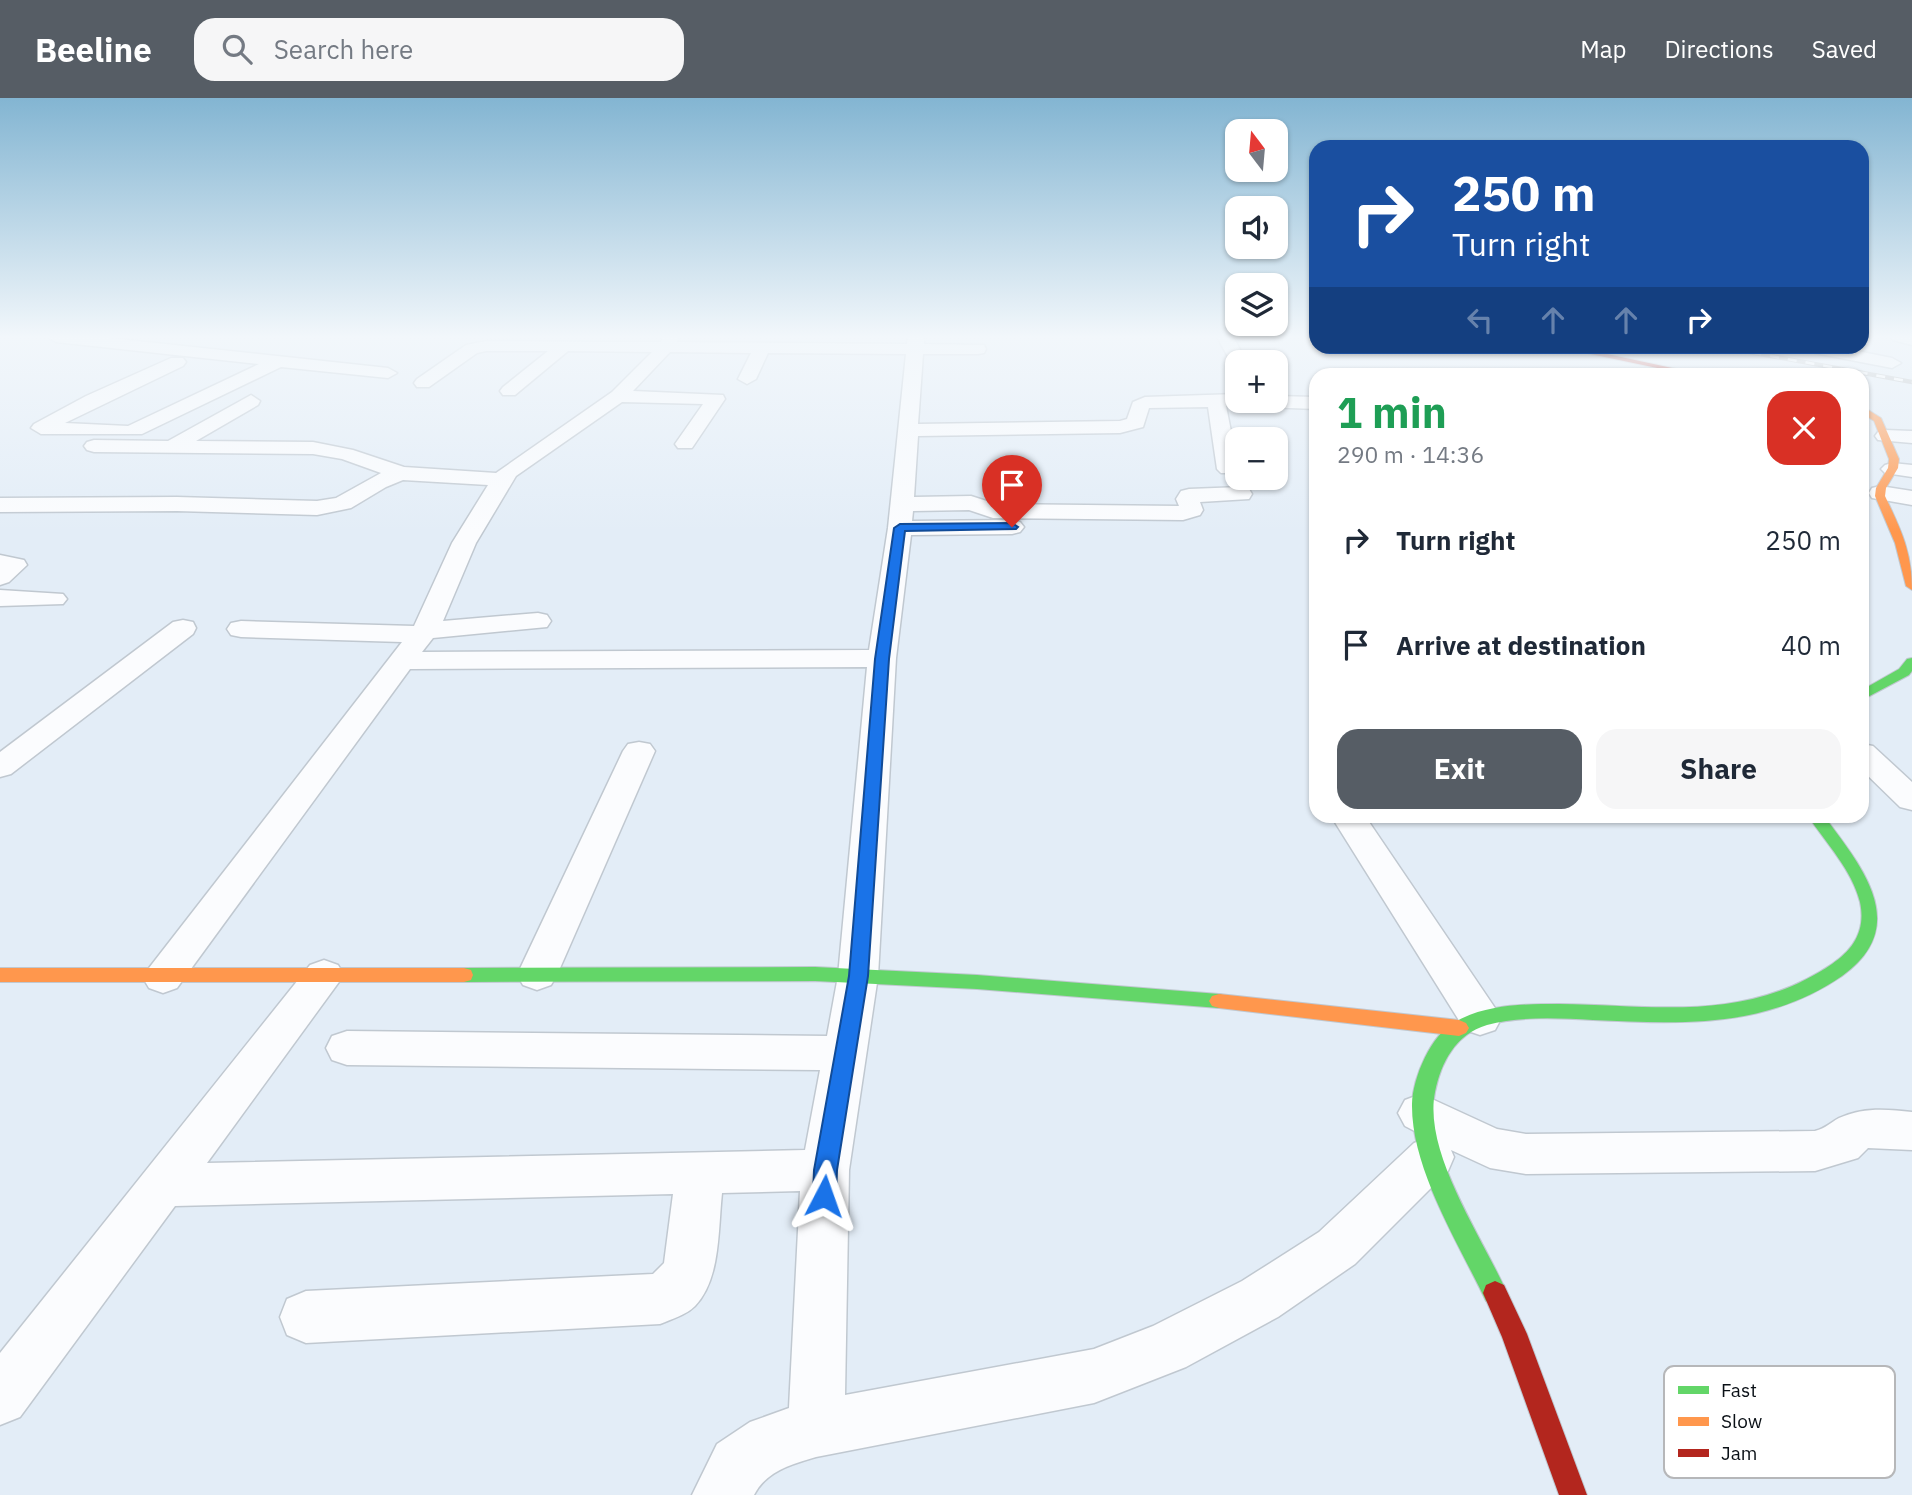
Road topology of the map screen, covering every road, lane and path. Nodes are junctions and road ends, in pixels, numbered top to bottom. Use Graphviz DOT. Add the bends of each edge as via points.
graph roads {
  1 [pos="92,402"];
  2 [pos="192,402"];
  3 [pos="249,402"];
  4 [pos="609,402"];
  5 [pos="714,402"];
  6 [pos="910,402"];
  7 [pos="1164,402"];
  8 [pos="1216,402"];
  9 [pos="1869,413"];
  10 [pos="135,430"];
  11 [pos="908,430"];
  12 [pos="198,431"];
  13 [pos="1885,436"];
  14 [pos="1912,437"];
  15 [pos="685,444"];
  16 [pos="94,446"];
  17 [pos="171,447"];
  18 [pos="1225,452"];
  19 [pos="1902,470"];
  20 [pos="401,473"];
  21 [pos="502,480"];
  22 [pos="1880,493"];
  23 [pos="1241,494"];
  24 [pos="1912,498"];
  25 [pos="0,505"];
  26 [pos="901,516"];
  27 [pos="1012,527"];
  28 [pos="1908,551"];
  29 [pos="0,562"];
  30 [pos="0,577"];
  31 [pos="1912,586"];
  32 [pos="0,598"];
  33 [pos="54,599"];
  34 [pos="538,621"];
  35 [pos="183,628"];
  36 [pos="241,629"];
  37 [pos="423,632"];
  38 [pos="882,659"];
  39 [pos="402,661"];
  40 [pos="1911,665"];
  41 [pos="1869,690"];
  42 [pos="639,751"];
  43 [pos="1869,760"];
  44 [pos="0,767"];
  45 [pos="1912,800"];
  46 [pos="1352,823"];
  47 [pos="1821,823"];
  48 [pos="0,975"];
  49 [pos="324,975"];
  50 [pos="537,975"];
  51 [pos="858,976"];
  52 [pos="163,978"];
  53 [pos="1470,1024"];
  54 [pos="347,1048"];
  55 [pos="845,1053"];
  56 [pos="1912,1131"];
  57 [pos="1426,1135"];
  58 [pos="825,1170"];
  59 [pos="700,1173"];
  60 [pos="161,1185"];
  61 [pos="306,1317"];
  62 [pos="0,1396"];
  63 [pos="816,1429"];
  64 [pos="722,1495"];
  65 [pos="1573,1495"];
  1 -- 10 [label="street" via="41,428"];
  2 -- 10 [label="street"];
  3 -- 12 [label="street"];
  4 -- 21 [label="street"];
  5 -- 15 [label="street"];
  6 -- 11 [label="street"];
  7 -- 11 [label="street" via="1145,403 1136,423 1120,427"];
  8 -- 18 [label="street"];
  9 -- 13 [label="street"];
  10 -- 12 [label="street"];
  11 -- 26 [label="street"];
  12 -- 17 [label="street"];
  13 -- 14 [label="street"];
  13 -- 19 [label="street"];
  16 -- 17 [label="street"];
  17 -- 20 [label="street" via="313,448"];
  19 -- 22 [label="street"];
  20 -- 21 [label="street"];
  20 -- 25 [label="street" via="344,503 317,508 177,503"];
  21 -- 37 [label="street" via="464,543"];
  22 -- 24 [label="street"];
  22 -- 28 [label="street"];
  23 -- 26 [label="street" via="1189,496 1192,510 1183,513 993,511 971,503"];
  26 -- 27 [label="street"];
  26 -- 38 [label="street"];
  28 -- 31 [label="street"];
  29 -- 30 [label="street" via="15,565"];
  32 -- 33 [label="street"];
  34 -- 37 [label="street"];
  35 -- 44 [label="street"];
  36 -- 37 [label="street"];
  37 -- 39 [label="street"];
  38 -- 39 [label="street"];
  38 -- 51 [label="street"];
  39 -- 52 [label="street"];
  40 -- 41 [label="street"];
  42 -- 50 [label="street"];
  43 -- 45 [label="street"];
  46 -- 53 [label="street"];
  47 -- 53 [label="street" via="1872,905 1874,930 1862,954 1833,975 1718,1015 1676,1018 1524,1011"];
  48 -- 52 [label="street"];
  49 -- 50 [label="street"];
  49 -- 52 [label="street"];
  49 -- 60 [label="street"];
  50 -- 51 [label="street"];
  51 -- 53 [label="street" via="1269,1004"];
  51 -- 55 [label="street"];
  53 -- 57 [label="street" via="1437,1060 1424,1087"];
  54 -- 55 [label="street"];
  55 -- 58 [label="street"];
  56 -- 57 [label="street" via="1859,1129 1848,1133 1842,1144 1815,1151 1526,1154"];
  57 -- 63 [label="street" via="1336,1248 1260,1299 1167,1348 1094,1376"];
  57 -- 65 [label="street" via="1514,1334"];
  58 -- 59 [label="street"];
  58 -- 63 [label="street"];
  59 -- 60 [label="street"];
  59 -- 61 [label="street" via="688,1270 677,1288 660,1299"];
  60 -- 62 [label="street"];
  63 -- 64 [label="street" via="769,1441 738,1465"];
}
